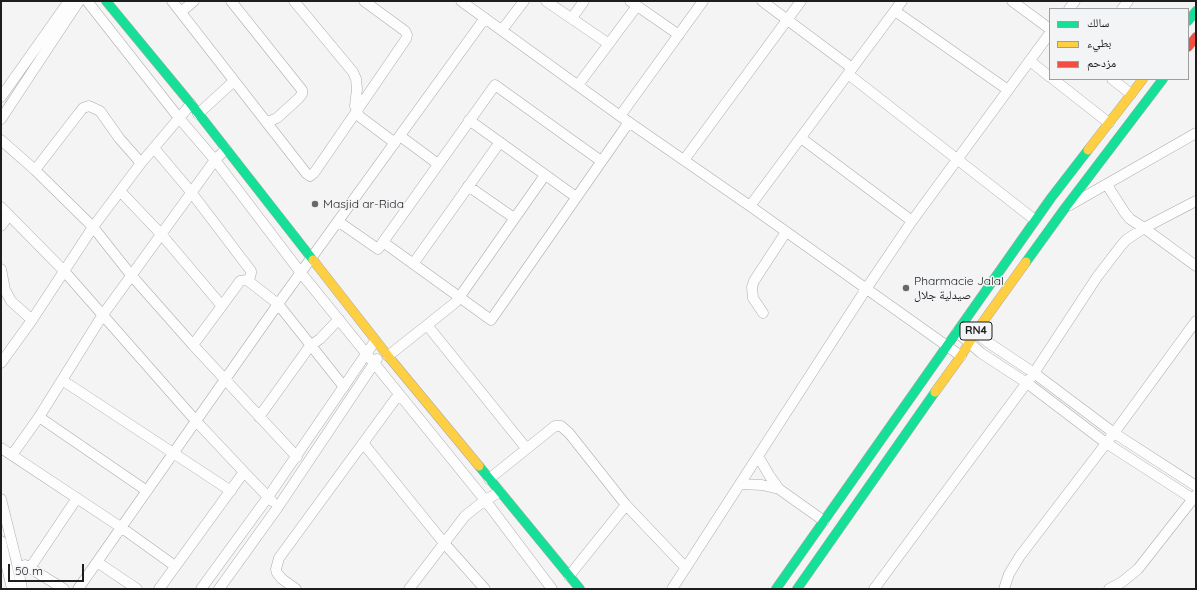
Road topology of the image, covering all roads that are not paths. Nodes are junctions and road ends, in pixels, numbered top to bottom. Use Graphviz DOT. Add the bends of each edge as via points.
graph roads {
  1 [pos="70,1"];
  2 [pos="79,1"];
  3 [pos="88,1"];
  4 [pos="106,1"];
  5 [pos="172,1"];
  6 [pos="194,1"];
  7 [pos="231,1"];
  8 [pos="294,1"];
  9 [pos="364,1"];
  10 [pos="524,1"];
  11 [pos="546,1"];
  12 [pos="584,1"];
  13 [pos="703,1"];
  14 [pos="762,1"];
  15 [pos="801,1"];
  16 [pos="902,1"];
  17 [pos="1012,1"];
  18 [pos="464,2"];
  19 [pos="634,4"];
  20 [pos="1196,10"];
  21 [pos="895,11"];
  22 [pos="181,12"];
  23 [pos="485,18"];
  24 [pos="572,18"];
  25 [pos="787,20"];
  26 [pos="1189,20"];
  27 [pos="1049,28"];
  28 [pos="502,30"];
  29 [pos="1049,34"];
  30 [pos="679,35"];
  31 [pos="1196,37"];
  32 [pos="609,44"];
  33 [pos="1189,46"];
  34 [pos="1030,60"];
  35 [pos="850,71"];
  36 [pos="1049,76"];
  37 [pos="1054,80"];
  38 [pos="1113,80"];
  39 [pos="1142,80"];
  40 [pos="1162,80"];
  41 [pos="234,81"];
  42 [pos="578,85"];
  43 [pos="1008,90"];
  44 [pos="1131,94"];
  45 [pos="1,97"];
  46 [pos="191,104"];
  47 [pos="356,112"];
  48 [pos="198,114"];
  49 [pos="620,116"];
  50 [pos="179,118"];
  51 [pos="1,119"];
  52 [pos="469,120"];
  53 [pos="267,121"];
  54 [pos="629,122"];
  55 [pos="1109,123"];
  56 [pos="1196,133"];
  57 [pos="801,138"];
  58 [pos="397,139"];
  59 [pos="1,140"];
  60 [pos="500,142"];
  61 [pos="154,148"];
  62 [pos="226,149"];
  63 [pos="215,160"];
  64 [pos="684,160"];
  65 [pos="956,160"];
  66 [pos="602,161"];
  67 [pos="141,163"];
  68 [pos="438,164"];
  69 [pos="35,170"];
  70 [pos="545,175"];
  71 [pos="1107,184"];
  72 [pos="468,186"];
  73 [pos="120,191"];
  74 [pos="191,192"];
  75 [pos="576,197"];
  76 [pos="1196,201"];
  77 [pos="750,206"];
  78 [pos="1,207"];
  79 [pos="1065,208"];
  80 [pos="9,215"];
  81 [pos="514,218"];
  82 [pos="1035,220"];
  83 [pos="912,221"];
  84 [pos="339,222"];
  85 [pos="1,226"];
  86 [pos="93,227"];
  87 [pos="1144,228"];
  88 [pos="786,232"];
  89 [pos="161,234"];
  90 [pos="383,242"];
  91 [pos="311,259"];
  92 [pos="413,264"];
  93 [pos="1196,266"];
  94 [pos="1,269"];
  95 [pos="64,271"];
  96 [pos="301,273"];
  97 [pos="131,275"];
  98 [pos="249,280"];
  99 [pos="866,289"];
  100 [pos="459,298"];
  101 [pos="278,304"];
  102 [pos="222,306"];
  103 [pos="763,312"];
  104 [pos="102,316"];
  105 [pos="32,320"];
  106 [pos="339,320"];
  107 [pos="1196,320"];
  108 [pos="964,322"];
  109 [pos="427,325"];
  110 [pos="957,332"];
  111 [pos="975,333"];
  112 [pos="375,341"];
  113 [pos="969,343"];
  114 [pos="193,345"];
  115 [pos="310,346"];
  116 [pos="947,346"];
  117 [pos="366,353"];
  118 [pos="385,353"];
  119 [pos="961,356"];
  120 [pos="1,363"];
  121 [pos="374,363"];
  122 [pos="1034,373"];
  123 [pos="62,380"];
  124 [pos="225,380"];
  125 [pos="1027,383"];
  126 [pos="344,387"];
  127 [pos="399,394"];
  128 [pos="39,417"];
  129 [pos="259,417"];
  130 [pos="196,421"];
  131 [pos="1114,433"];
  132 [pos="363,443"];
  133 [pos="1106,443"];
  134 [pos="1,448"];
  135 [pos="526,448"];
  136 [pos="174,454"];
  137 [pos="12,455"];
  138 [pos="758,456"];
  139 [pos="296,457"];
  140 [pos="244,472"];
  141 [pos="489,479"];
  142 [pos="740,484"];
  143 [pos="1196,486"];
  144 [pos="779,489"];
  145 [pos="147,491"];
  146 [pos="231,491"];
  147 [pos="500,492"];
  148 [pos="268,497"];
  149 [pos="1195,497"];
  150 [pos="77,498"];
  151 [pos="1,499"];
  152 [pos="485,500"];
  153 [pos="626,505"];
  154 [pos="278,507"];
  155 [pos="824,521"];
  156 [pos="4,523"];
  157 [pos="122,528"];
  158 [pos="1,541"];
  159 [pos="444,542"];
  160 [pos="16,559"];
  161 [pos="97,562"];
  162 [pos="175,566"];
  163 [pos="30,568"];
  164 [pos="686,568"];
  165 [pos="1138,569"];
  166 [pos="569,576"];
  167 [pos="5,577"];
  168 [pos="781,587"];
  169 [pos="12,589"];
  170 [pos="22,589"];
  171 [pos="64,589"];
  172 [pos="78,589"];
  173 [pos="137,589"];
  174 [pos="158,589"];
  175 [pos="201,589"];
  176 [pos="218,589"];
  177 [pos="296,589"];
  178 [pos="409,589"];
  179 [pos="485,589"];
  180 [pos="552,589"];
  181 [pos="580,589"];
  182 [pos="672,589"];
  183 [pos="797,589"];
  184 [pos="874,589"];
  185 [pos="1004,589"];
  186 [pos="1109,589"];
  187 [pos="1125,589"];
  1 -- 45 [label="street"];
  2 -- 51 [label="street"];
  3 -- 50 [label="street"];
  4 -- 46 [label="main road"];
  5 -- 22 [label="street"];
  6 -- 22 [label="street"];
  7 -- 53 [label="street" via="302,90 300,98 277,118"];
  8 -- 47 [label="street" via="353,72 357,89"];
  9 -- 47 [label="street" via="407,35"];
  10 -- 28 [label="street"];
  11 -- 24 [label="street"];
  12 -- 24 [label="street"];
  13 -- 30 [label="street"];
  14 -- 25 [label="street"];
  15 -- 25 [label="street"];
  16 -- 21 [label="street"];
  17 -- 27 [label="street"];
  18 -- 23 [label="street"];
  19 -- 30 [label="street"];
  19 -- 32 [label="street"];
  20 -- 26 [label="main road"];
  21 -- 35 [label="street"];
  21 -- 43 [label="street"];
  22 -- 41 [label="street"];
  23 -- 28 [label="street"];
  23 -- 58 [label="street"];
  24 -- 32 [label="street"];
  25 -- 35 [label="street"];
  25 -- 64 [label="street"];
  28 -- 42 [label="street"];
  29 -- 34 [label="street"];
  30 -- 49 [label="street"];
  31 -- 33 [label="main road"];
  32 -- 42 [label="street"];
  34 -- 36 [label="street"];
  34 -- 43 [label="street"];
  35 -- 57 [label="street"];
  35 -- 65 [label="street"];
  37 -- 55 [label="street"];
  38 -- 44 [label="street"];
  39 -- 44 [label="main road, RN4"];
  40 -- 79 [label="main road, RN4"];
  41 -- 48 [label="street"];
  41 -- 53 [label="street"];
  42 -- 49 [label="street"];
  43 -- 65 [label="street"];
  44 -- 55 [label="main road, RN4"];
  46 -- 48 [label="main road"];
  46 -- 50 [label="street"];
  47 -- 53 [label="street" via="310,176"];
  47 -- 58 [label="street"];
  48 -- 62 [label="main road"];
  49 -- 54 [label="street"];
  50 -- 61 [label="street"];
  50 -- 63 [label="street"];
  52 -- 60 [label="street"];
  52 -- 66 [label="street" via="494,85"];
  52 -- 68 [label="street"];
  54 -- 64 [label="street"];
  54 -- 66 [label="street"];
  55 -- 82 [label="main road, RN4"];
  56 -- 71 [label="street"];
  57 -- 77 [label="street"];
  57 -- 83 [label="street"];
  58 -- 68 [label="street"];
  58 -- 84 [label="street"];
  59 -- 69 [label="street"];
  60 -- 70 [label="street"];
  60 -- 72 [label="street"];
  61 -- 67 [label="street"];
  61 -- 74 [label="street"];
  62 -- 63 [label="street"];
  62 -- 91 [label="main road"];
  63 -- 74 [label="street"];
  63 -- 96 [label="street"];
  64 -- 77 [label="street"];
  65 -- 82 [label="street"];
  65 -- 83 [label="street"];
  66 -- 75 [label="street"];
  67 -- 69 [label="street" via="100,111 89,106 78,113"];
  67 -- 73 [label="street"];
  68 -- 90 [label="street"];
  69 -- 86 [label="street"];
  70 -- 75 [label="street"];
  70 -- 81 [label="street"];
  71 -- 79 [label="street"];
  71 -- 87 [label="street" via="1125,213"];
  72 -- 81 [label="street"];
  72 -- 92 [label="street"];
  73 -- 86 [label="street"];
  73 -- 89 [label="street"];
  74 -- 89 [label="street"];
  74 -- 98 [label="street" via="250,271"];
  75 -- 100 [label="street" via="490,320"];
  76 -- 87 [label="street"];
  77 -- 88 [label="street"];
  78 -- 80 [label="street"];
  79 -- 111 [label="main road, RN4"];
  80 -- 85 [label="street"];
  80 -- 95 [label="street"];
  81 -- 100 [label="street"];
  82 -- 108 [label="main road, RN4"];
  83 -- 99 [label="street"];
  84 -- 90 [label="street" via="378,249"];
  84 -- 91 [label="street"];
  86 -- 95 [label="street"];
  86 -- 97 [label="street"];
  87 -- 93 [label="street"];
  87 -- 122 [label="street" via="1126,240 1097,277"];
  88 -- 99 [label="street"];
  88 -- 103 [label="street" via="752,287 753,298"];
  89 -- 97 [label="street"];
  89 -- 102 [label="street"];
  90 -- 92 [label="street"];
  91 -- 96 [label="street"];
  91 -- 112 [label="main road"];
  92 -- 100 [label="street"];
  94 -- 105 [label="street" via="5,290 11,301"];
  95 -- 104 [label="street"];
  95 -- 105 [label="street"];
  96 -- 101 [label="street"];
  96 -- 106 [label="street"];
  97 -- 104 [label="street"];
  97 -- 114 [label="street"];
  98 -- 101 [label="street"];
  98 -- 102 [label="street" via="240,281"];
  99 -- 116 [label="street"];
  99 -- 138 [label="street"];
  100 -- 109 [label="street"];
  101 -- 115 [label="street"];
  101 -- 124 [label="street"];
  102 -- 114 [label="street"];
  104 -- 123 [label="street"];
  104 -- 130 [label="street"];
  105 -- 120 [label="street"];
  106 -- 115 [label="street"];
  106 -- 117 [label="street"];
  107 -- 131 [label="street"];
  108 -- 110 [label="main road, RN4"];
  108 -- 111 [label="street"];
  109 -- 118 [label="street"];
  109 -- 135 [label="street"];
  110 -- 113 [label="street"];
  110 -- 116 [label="main road, RN4"];
  111 -- 113 [label="main road, RN4"];
  111 -- 122 [label="street"];
  112 -- 117 [label="street"];
  112 -- 118 [label="main road"];
  113 -- 119 [label="main road, RN4"];
  113 -- 125 [label="street"];
  114 -- 124 [label="street"];
  115 -- 126 [label="street"];
  115 -- 129 [label="street"];
  116 -- 119 [label="street"];
  116 -- 155 [label="main road, RN4"];
  117 -- 121 [label="street"];
  117 -- 126 [label="street"];
  118 -- 121 [label="street"];
  118 -- 141 [label="main road"];
  119 -- 183 [label="main road, RN4"];
  121 -- 127 [label="street"];
  121 -- 154 [label="street"];
  122 -- 125 [label="street"];
  122 -- 131 [label="street"];
  123 -- 128 [label="street"];
  123 -- 136 [label="street"];
  124 -- 129 [label="street"];
  124 -- 130 [label="street"];
  125 -- 133 [label="street"];
  125 -- 184 [label="street"];
  126 -- 139 [label="street"];
  127 -- 132 [label="street"];
  127 -- 152 [label="street"];
  128 -- 137 [label="street"];
  128 -- 145 [label="street"];
  129 -- 139 [label="street"];
  130 -- 136 [label="street"];
  130 -- 140 [label="street"];
  131 -- 133 [label="street"];
  131 -- 143 [label="street"];
  132 -- 159 [label="street"];
  132 -- 177 [label="street" via="279,558 277,573"];
  133 -- 149 [label="street"];
  133 -- 185 [label="street" via="1020,556 1009,574"];
  134 -- 137 [label="street"];
  135 -- 141 [label="street"];
  135 -- 153 [label="street" via="556,426 561,426"];
  136 -- 145 [label="street"];
  136 -- 146 [label="street"];
  137 -- 150 [label="street"];
  138 -- 142 [label="street"];
  138 -- 144 [label="street"];
  139 -- 148 [label="street"];
  140 -- 146 [label="street"];
  140 -- 148 [label="street"];
  141 -- 147 [label="main road"];
  142 -- 144 [label="street"];
  142 -- 164 [label="street"];
  144 -- 155 [label="street"];
  145 -- 157 [label="street"];
  146 -- 162 [label="street"];
  147 -- 152 [label="street"];
  147 -- 166 [label="main road"];
  148 -- 154 [label="street"];
  148 -- 175 [label="street"];
  149 -- 165 [label="street"];
  150 -- 157 [label="street"];
  150 -- 163 [label="street"];
  151 -- 156 [label="street"];
  152 -- 159 [label="street" via="465,516"];
  152 -- 180 [label="street"];
  153 -- 164 [label="street"];
  153 -- 166 [label="street"];
  154 -- 176 [label="street"];
  155 -- 168 [label="main road, RN4"];
  156 -- 160 [label="street"];
  157 -- 161 [label="street"];
  157 -- 162 [label="street"];
  158 -- 167 [label="street"];
  159 -- 178 [label="street"];
  159 -- 179 [label="street"];
  160 -- 163 [label="street"];
  160 -- 170 [label="street"];
  161 -- 172 [label="street"];
  161 -- 173 [label="street"];
  162 -- 174 [label="street"];
  163 -- 171 [label="street"];
  164 -- 182 [label="street"];
  165 -- 186 [label="street"];
  165 -- 187 [label="street"];
  166 -- 181 [label="main road"];
  167 -- 169 [label="street"];
}
